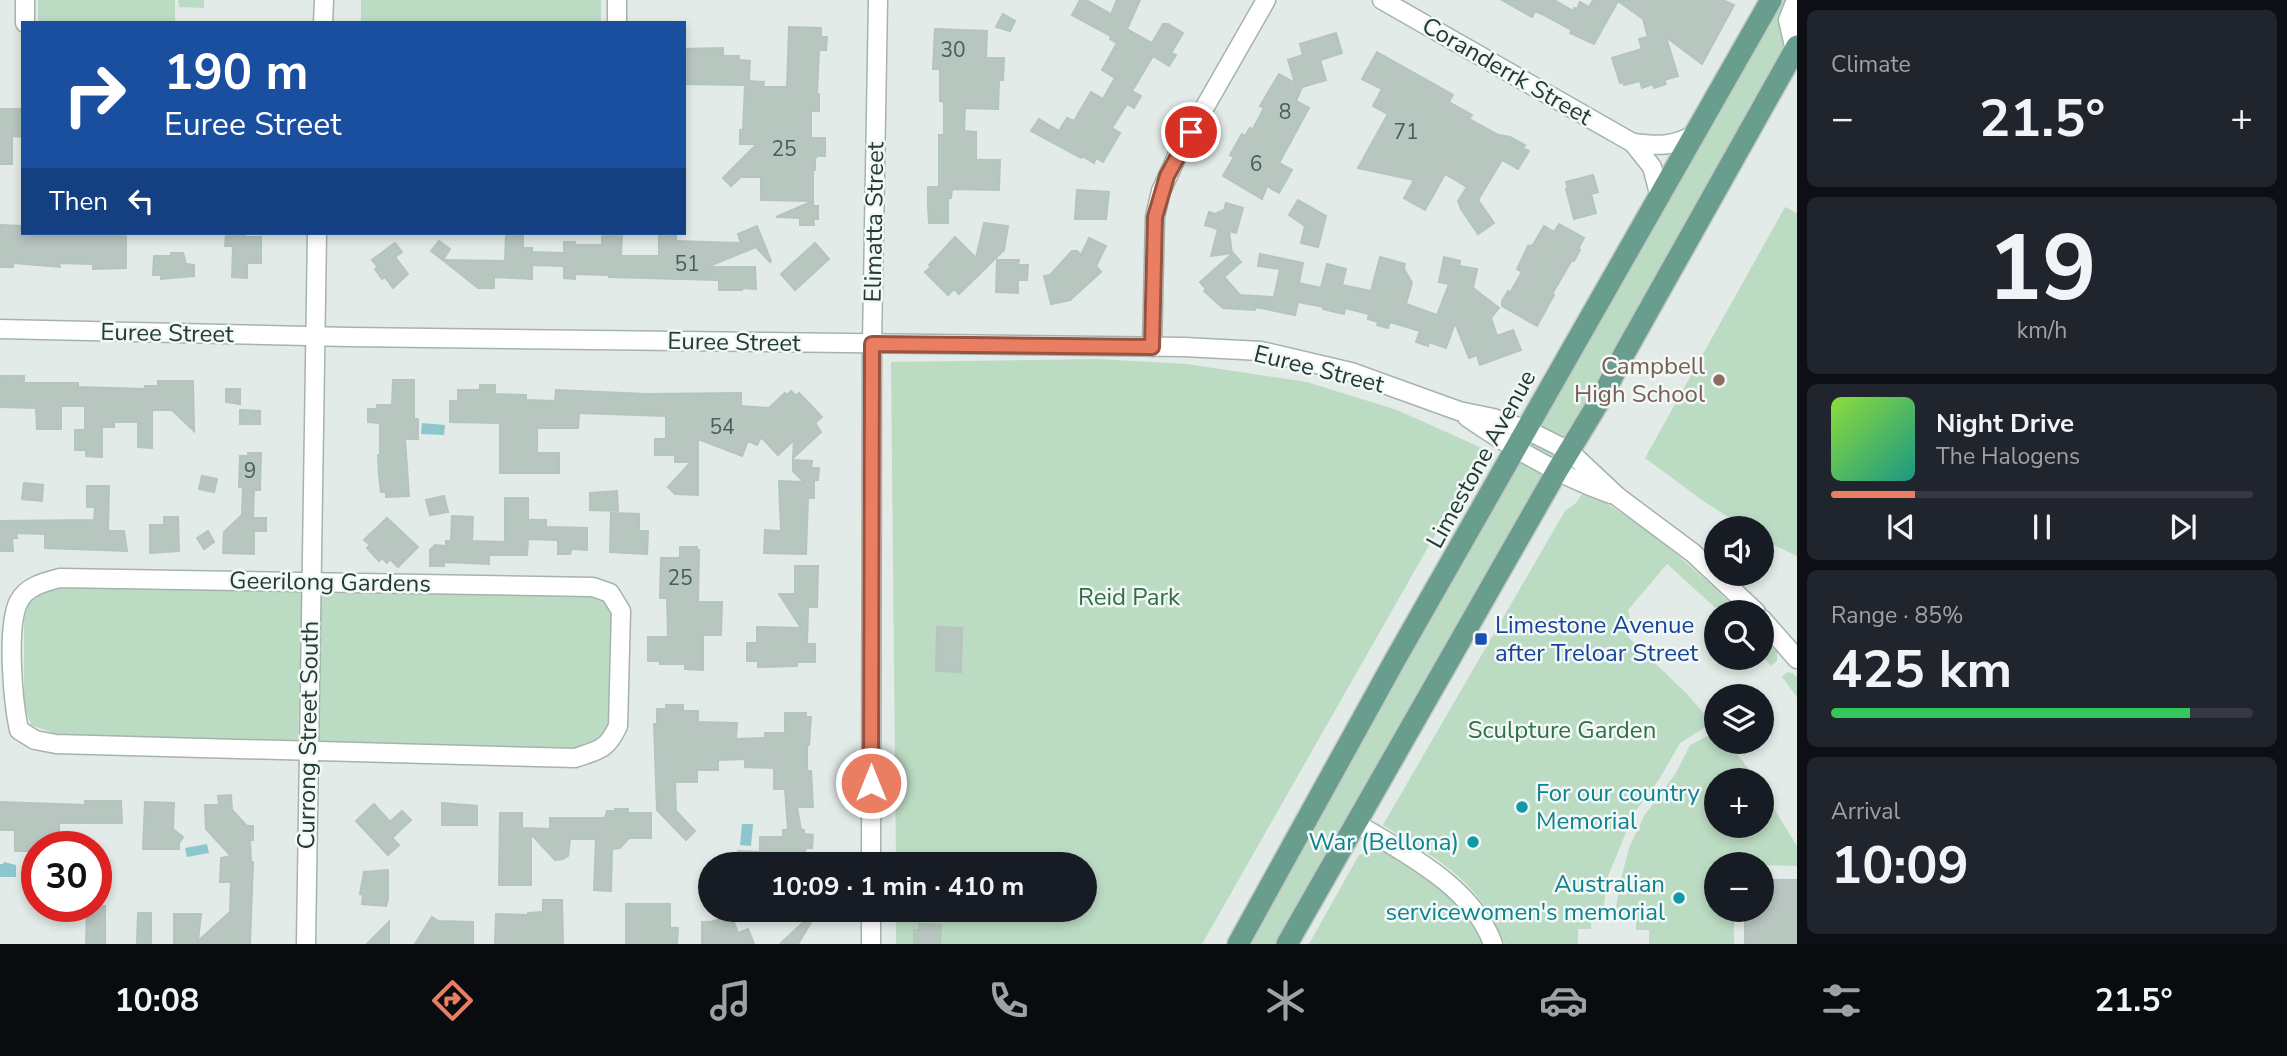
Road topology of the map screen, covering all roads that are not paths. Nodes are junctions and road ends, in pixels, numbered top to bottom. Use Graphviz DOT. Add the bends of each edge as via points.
graph roads {
  1 [pos="25,0"];
  2 [pos="324,0"];
  3 [pos="618,0"];
  4 [pos="878,0"];
  5 [pos="1266,0"];
  6 [pos="1382,0"];
  7 [pos="1771,0"];
  8 [pos="1796,0"];
  9 [pos="24,21"];
  10 [pos="323,21"];
  11 [pos="617,21"];
  12 [pos="1796,48"];
  13 [pos="1695,134"];
  14 [pos="1633,143"];
  15 [pos="1660,197"];
  16 [pos="317,235"];
  17 [pos="0,329"];
  18 [pos="314,337"];
  19 [pos="872,344"];
  20 [pos="1152,347"];
  21 [pos="1522,439"];
  22 [pos="1569,451"];
  23 [pos="1557,471"];
  24 [pos="1618,496"];
  25 [pos="310,581"];
  26 [pos="1743,600"];
  27 [pos="1774,633"];
  28 [pos="1797,659"];
  29 [pos="308,750"];
  30 [pos="1357,824"];
  31 [pos="871,852"];
  32 [pos="871,922"];
  33 [pos="306,944"];
  34 [pos="871,944"];
  35 [pos="1238,944"];
  36 [pos="1287,944"];
  37 [pos="1493,944"];
  1 -- 9 [label="street"];
  2 -- 10 [label="street"];
  3 -- 11 [label="street"];
  4 -- 19 [label="street, Elimatta Street"];
  5 -- 20 [label="street" via="1161,191 1154,229"];
  6 -- 14 [label="street, Coranderrk Street"];
  7 -- 13 [label="main road, Limestone Avenue"];
  8 -- 12 [label="street" via="1788,20"];
  12 -- 22 [label="main road"];
  13 -- 14 [label="street, Coranderrk Street" via="1663,146"];
  13 -- 15 [label="main road, Limestone Avenue"];
  14 -- 15 [label="street, Coranderrk Street" via="1652,167"];
  15 -- 21 [label="main road, Limestone Avenue"];
  16 -- 18 [label="street, Currong Street South"];
  17 -- 18 [label="street, Euree Street"];
  18 -- 19 [label="street, Euree Street"];
  18 -- 25 [label="street, Currong Street South"];
  19 -- 20 [label="street, Euree Street"];
  19 -- 31 [label="street, Elimatta Street"];
  20 -- 21 [label="street, Euree Street" via="1261,351 1351,372 1459,411 1499,439"];
  21 -- 22 [label="street, Euree Street"];
  21 -- 23 [label="street, Euree Street"];
  21 -- 35 [label="main road, Limestone Avenue"];
  22 -- 23 [label="main road"];
  22 -- 24 [label="street, Euree Street"];
  23 -- 24 [label="street, Euree Street"];
  23 -- 30 [label="main road"];
  24 -- 26 [label="street" via="1693,553"];
  25 -- 29 [label="street, Currong Street South"];
  25 -- 29 [label="street, Geerilong Gardens" via="60,578 35,585 20,599 13,621 14,708 19,730 35,740"];
  25 -- 29 [label="street, Geerilong Gardens" via="593,587 610,593 621,611 621,624 618,726 610,743 596,751 575,758"];
  27 -- 28 [label="street"];
  29 -- 33 [label="street, Currong Street South"];
  30 -- 36 [label="main road"];
  30 -- 37 [label="street" via="1445,881 1475,912"];
  32 -- 34 [label="street"];
}
